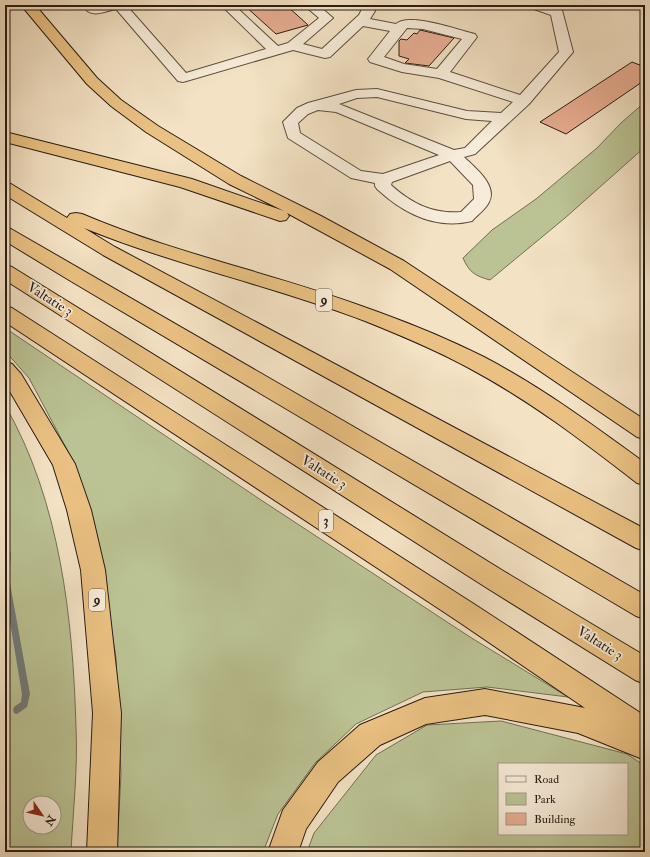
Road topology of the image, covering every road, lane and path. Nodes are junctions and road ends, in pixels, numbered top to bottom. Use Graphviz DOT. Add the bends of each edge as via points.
graph roads {
  1 [pos="28,5"];
  2 [pos="88,5"];
  3 [pos="117,5"];
  4 [pos="227,5"];
  5 [pos="310,5"];
  6 [pos="370,5"];
  7 [pos="535,5"];
  8 [pos="360,21"];
  9 [pos="399,29"];
  10 [pos="293,46"];
  11 [pos="274,51"];
  12 [pos="441,74"];
  13 [pos="524,101"];
  14 [pos="322,105"];
  15 [pos="505,118"];
  16 [pos="5,137"];
  17 [pos="453,155"];
  18 [pos="384,179"];
  19 [pos="5,188"];
  20 [pos="25,199"];
  21 [pos="5,233"];
  22 [pos="5,271"];
  23 [pos="441,295"];
  24 [pos="5,313"];
  25 [pos="5,369"];
  26 [pos="645,431"];
  27 [pos="645,476"];
  28 [pos="645,541"];
  29 [pos="645,608"];
  30 [pos="645,671"];
  31 [pos="645,732"];
  32 [pos="645,746"];
  33 [pos="102,852"];
  34 [pos="283,852"];
  1 -- 23 [label="highway" via="92,81 116,103 152,129 235,180 397,265"];
  2 -- 3 [label="street" via="93,10"];
  3 -- 11 [label="street" via="182,78"];
  4 -- 11 [label="street"];
  5 -- 10 [label="street" via="327,18"];
  6 -- 8 [label="street" via="369,11"];
  7 -- 13 [label="street" via="556,13 566,52"];
  8 -- 9 [label="street"];
  8 -- 10 [label="street" via="325,54"];
  9 -- 12 [label="street" via="375,59 402,68"];
  9 -- 12 [label="street" via="404,24 423,25 470,36"];
  10 -- 11 [label="street"];
  12 -- 13 [label="street"];
  13 -- 15 [label="street"];
  14 -- 15 [label="street" via="356,94 377,93 466,115"];
  14 -- 17 [label="street" via="340,109"];
  14 -- 18 [label="street" via="304,108 290,122 293,135 357,175"];
  15 -- 17 [label="street" via="470,151"];
  16 -- 23 [label="highway" via="145,171 230,198 313,231"];
  17 -- 18 [label="street"];
  17 -- 18 [label="street" via="481,184 482,200 466,216 441,218 413,208 392,195 383,186"];
  19 -- 20 [label="highway"];
  20 -- 27 [label="highway, 9" via="56,208 97,227 325,300 426,339 476,362 519,387"];
  20 -- 28 [label="highway" via="109,251"];
  21 -- 29 [label="highway"];
  22 -- 30 [label="highway, Valtatie 3"];
  23 -- 26 [label="highway"];
  24 -- 31 [label="highway, 3"];
  25 -- 33 [label="highway, 9" via="14,379 64,464 79,510 93,570 107,713"];
  32 -- 34 [label="highway" via="579,719 485,702 425,711 370,735 328,772 294,821"];
}
